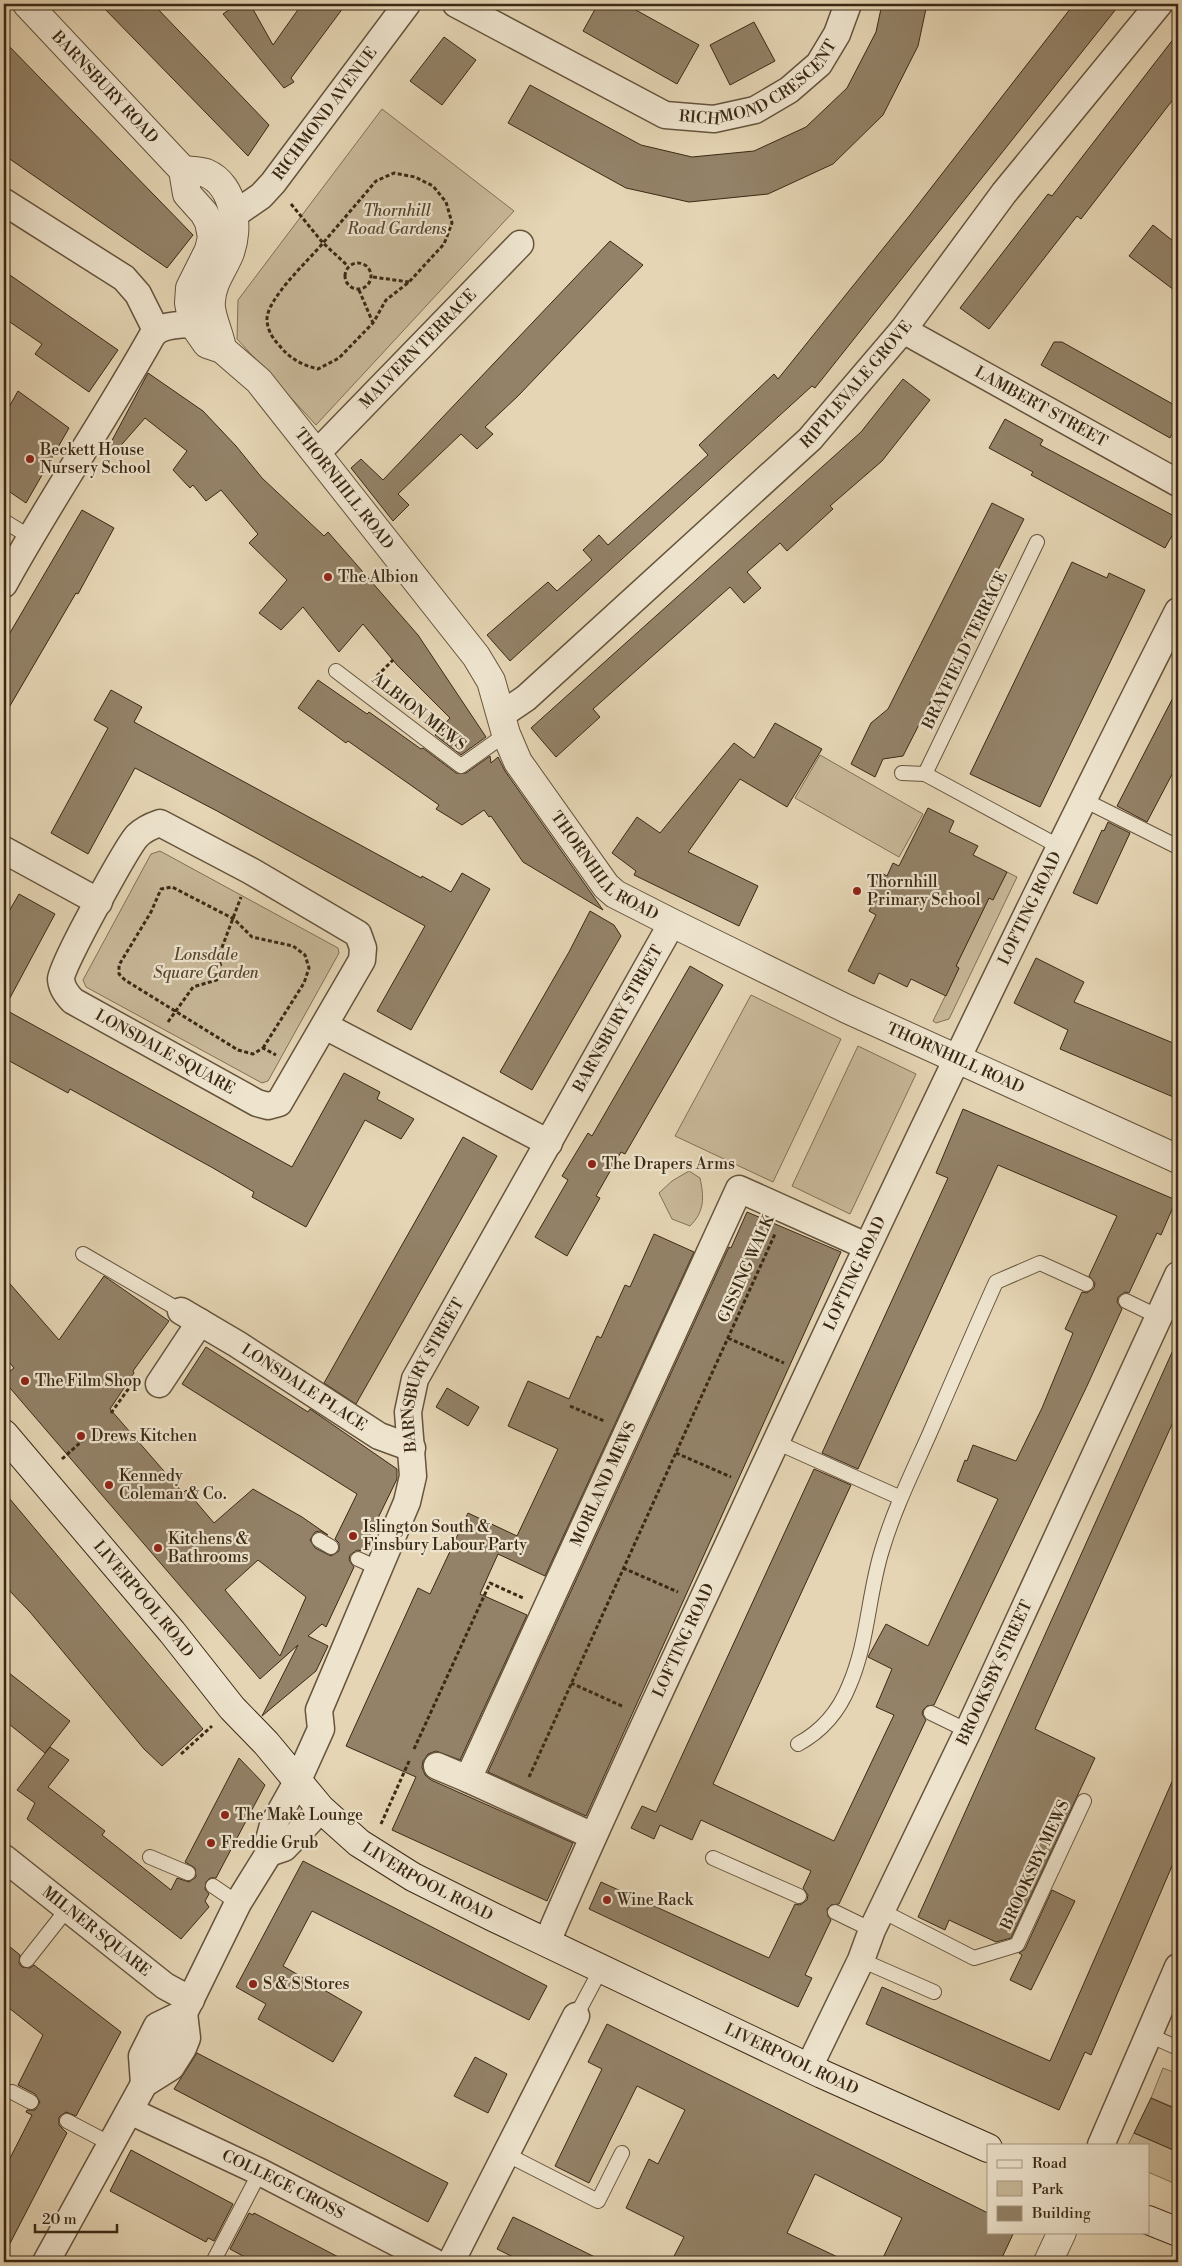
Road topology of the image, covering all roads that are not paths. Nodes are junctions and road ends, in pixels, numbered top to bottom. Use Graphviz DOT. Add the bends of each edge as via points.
graph roads {
  1 [pos="27,4"];
  2 [pos="407,4"];
  3 [pos="456,4"];
  4 [pos="848,4"];
  5 [pos="1159,4"];
  6 [pos="183,170"];
  7 [pos="4,202"];
  8 [pos="235,214"];
  9 [pos="520,244"];
  10 [pos="193,324"];
  11 [pos="156,330"];
  12 [pos="903,330"];
  13 [pos="222,349"];
  14 [pos="317,453"];
  15 [pos="1178,483"];
  16 [pos="4,521"];
  17 [pos="30,537"];
  18 [pos="1037,542"];
  19 [pos="4,584"];
  20 [pos="1178,611"];
  21 [pos="336,671"];
  22 [pos="503,725"];
  23 [pos="902,773"];
  24 [pos="925,774"];
  25 [pos="1084,800"];
  26 [pos="1060,847"];
  27 [pos="1178,847"];
  28 [pos="4,850"];
  29 [pos="99,902"];
  30 [pos="672,923"];
  31 [pos="325,1026"];
  32 [pos="957,1060"];
  33 [pos="548,1143"];
  34 [pos="1178,1159"];
  35 [pos="866,1246"];
  36 [pos="83,1254"];
  37 [pos="1178,1275"];
  38 [pos="1086,1284"];
  39 [pos="1126,1301"];
  40 [pos="190,1316"];
  41 [pos="1159,1317"];
  42 [pos="159,1384"];
  43 [pos="4,1434"];
  44 [pos="776,1442"];
  45 [pos="412,1448"];
  46 [pos="901,1498"];
  47 [pos="931,1713"];
  48 [pos="968,1731"];
  49 [pos="798,1744"];
  50 [pos="437,1766"];
  51 [pos="468,1779"];
  52 [pos="298,1780"];
  53 [pos="1084,1801"];
  54 [pos="321,1809"];
  55 [pos="593,1836"];
  56 [pos="269,1853"];
  57 [pos="150,1857"];
  58 [pos="4,1858"];
  59 [pos="713,1858"];
  60 [pos="188,1873"];
  61 [pos="212,1886"];
  62 [pos="799,1896"];
  63 [pos="238,1903"];
  64 [pos="68,1908"];
  65 [pos="835,1912"];
  66 [pos="877,1920"];
  67 [pos="547,1942"];
  68 [pos="27,1960"];
  69 [pos="861,1960"];
  70 [pos="602,1967"];
  71 [pos="1178,1967"];
  72 [pos="934,1992"];
  73 [pos="188,2007"];
  74 [pos="576,2016"];
  75 [pos="1149,2036"];
  76 [pos="1178,2048"];
  77 [pos="809,2068"];
  78 [pos="12,2092"];
  79 [pos="31,2102"];
  80 [pos="130,2111"];
  81 [pos="67,2121"];
  82 [pos="111,2144"];
  83 [pos="1101,2144"];
  84 [pos="987,2148"];
  85 [pos="622,2153"];
  86 [pos="506,2154"];
  87 [pos="260,2172"];
  88 [pos="1150,2221"];
  89 [pos="1178,2232"];
  90 [pos="1061,2234"];
  91 [pos="46,2262"];
  92 [pos="213,2262"];
  93 [pos="434,2262"];
  94 [pos="451,2262"];
  95 [pos="1048,2262"];
  1 -- 6 [label="street, BARNSBURY ROAD"];
  2 -- 8 [label="street, RICHMOND AVENUE" via="273,183"];
  3 -- 4 [label="street, RICHMOND CRESCENT" via="665,115 714,119 755,110 796,84 819,64"];
  5 -- 12 [label="street, RIPPLEVALE GROVE" via="1004,193"];
  6 -- 8 [label="street" via="206,173 218,182"];
  6 -- 10 [label="street" via="187,194 204,213 212,237 190,288"];
  7 -- 11 [label="street" via="124,278 138,294"];
  8 -- 13 [label="street" via="233,243 215,279 210,302"];
  9 -- 14 [label="street, MALVERN TERRACE"];
  10 -- 11 [label="street"];
  10 -- 13 [label="street" via="206,344"];
  11 -- 17 [label="street" via="108,414"];
  12 -- 15 [label="street, LAMBERT STREET"];
  12 -- 22 [label="street, RIPPLEVALE GROVE" via="810,439 526,698"];
  13 -- 14 [label="street, THORNHILL ROAD" via="259,381"];
  14 -- 22 [label="street, THORNHILL ROAD" via="476,656 491,681"];
  16 -- 17 [label="lane"];
  17 -- 19 [label="street"];
  18 -- 24 [label="lane, BRAYFIELD TERRACE"];
  20 -- 25 [label="street, LOFTING ROAD"];
  21 -- 22 [label="lane, ALBION MEWS" via="461,766"];
  22 -- 30 [label="street, THORNHILL ROAD" via="518,762 606,886 615,894"];
  23 -- 24 [label="lane"];
  24 -- 26 [label="lane"];
  25 -- 26 [label="street, LOFTING ROAD"];
  25 -- 27 [label="lane"];
  26 -- 32 [label="street, LOFTING ROAD"];
  28 -- 29 [label="street"];
  29 -- 31 [label="street, LONSDALE SQUARE" via="136,837 145,828 160,823 251,871 358,934 363,948 362,960"];
  29 -- 31 [label="street, LONSDALE SQUARE" via="64,965 60,977 64,992 73,1001 257,1104 268,1106 279,1102"];
  30 -- 32 [label="street, THORNHILL ROAD"];
  30 -- 33 [label="street, BARNSBURY STREET"];
  31 -- 33 [label="street"];
  32 -- 34 [label="street, THORNHILL ROAD"];
  32 -- 35 [label="street, LOFTING ROAD"];
  33 -- 45 [label="street, BARNSBURY STREET" via="415,1379 408,1412"];
  35 -- 44 [label="street, LOFTING ROAD"];
  35 -- 51 [label="street, MORLAND MEWS" via="739,1189"];
  36 -- 40 [label="lane"];
  37 -- 41 [label="street, BROOKSBY STREET"];
  38 -- 46 [label="lane" via="1040,1263 996,1282"];
  39 -- 41 [label="lane"];
  40 -- 42 [label="street"];
  40 -- 45 [label="street, LONSDALE PLACE" via="379,1436"];
  41 -- 48 [label="street, BROOKSBY STREET"];
  43 -- 52 [label="street, LIVERPOOL ROAD" via="232,1708"];
  44 -- 46 [label="lane"];
  44 -- 55 [label="street, LOFTING ROAD"];
  45 -- 52 [label="street, BARNSBURY STREET" via="413,1476 407,1502 369,1564 318,1710 321,1728"];
  46 -- 49 [label="lane" via="872,1584 863,1645 849,1687 827,1722"];
  47 -- 48 [label="lane"];
  48 -- 66 [label="street, BROOKSBY STREET"];
  50 -- 51 [label="street"];
  51 -- 55 [label="street"];
  52 -- 54 [label="street, LIVERPOOL ROAD"];
  52 -- 56 [label="street, BARNSBURY STREET" via="273,1825"];
  53 -- 66 [label="lane, BROOKSBY MEWS" via="1017,1945 974,1958"];
  54 -- 56 [label="street, BARNSBURY STREET" via="284,1848"];
  54 -- 67 [label="street, LIVERPOOL ROAD" via="369,1850 421,1881"];
  55 -- 67 [label="street, LOFTING ROAD"];
  56 -- 63 [label="street, BARNSBURY STREET"];
  57 -- 60 [label="lane"];
  58 -- 64 [label="street, MILNER SQUARE"];
  59 -- 62 [label="lane"];
  61 -- 63 [label="lane"];
  63 -- 73 [label="street, BARNSBURY STREET"];
  64 -- 68 [label="lane"];
  64 -- 73 [label="street, MILNER SQUARE"];
  65 -- 66 [label="lane, BROOKSBY MEWS"];
  66 -- 69 [label="street, BROOKSBY STREET"];
  67 -- 70 [label="street, LIVERPOOL ROAD"];
  69 -- 72 [label="lane"];
  69 -- 77 [label="street, BROOKSBY STREET"];
  70 -- 74 [label="lane"];
  70 -- 77 [label="street, LIVERPOOL ROAD"];
  71 -- 75 [label="street"];
  73 -- 80 [label="street" via="157,2026 142,2056 144,2084"];
  74 -- 86 [label="street"];
  75 -- 76 [label="lane"];
  75 -- 83 [label="street"];
  77 -- 84 [label="street, LIVERPOOL ROAD"];
  78 -- 79 [label="lane"];
  80 -- 82 [label="street"];
  80 -- 87 [label="street, COLLEGE CROSS"];
  81 -- 82 [label="lane"];
  82 -- 91 [label="street"];
  85 -- 86 [label="lane" via="598,2201"];
  86 -- 94 [label="street"];
  87 -- 92 [label="lane"];
  87 -- 93 [label="street, COLLEGE CROSS"];
  88 -- 89 [label="street"];
  90 -- 95 [label="street"];
}
